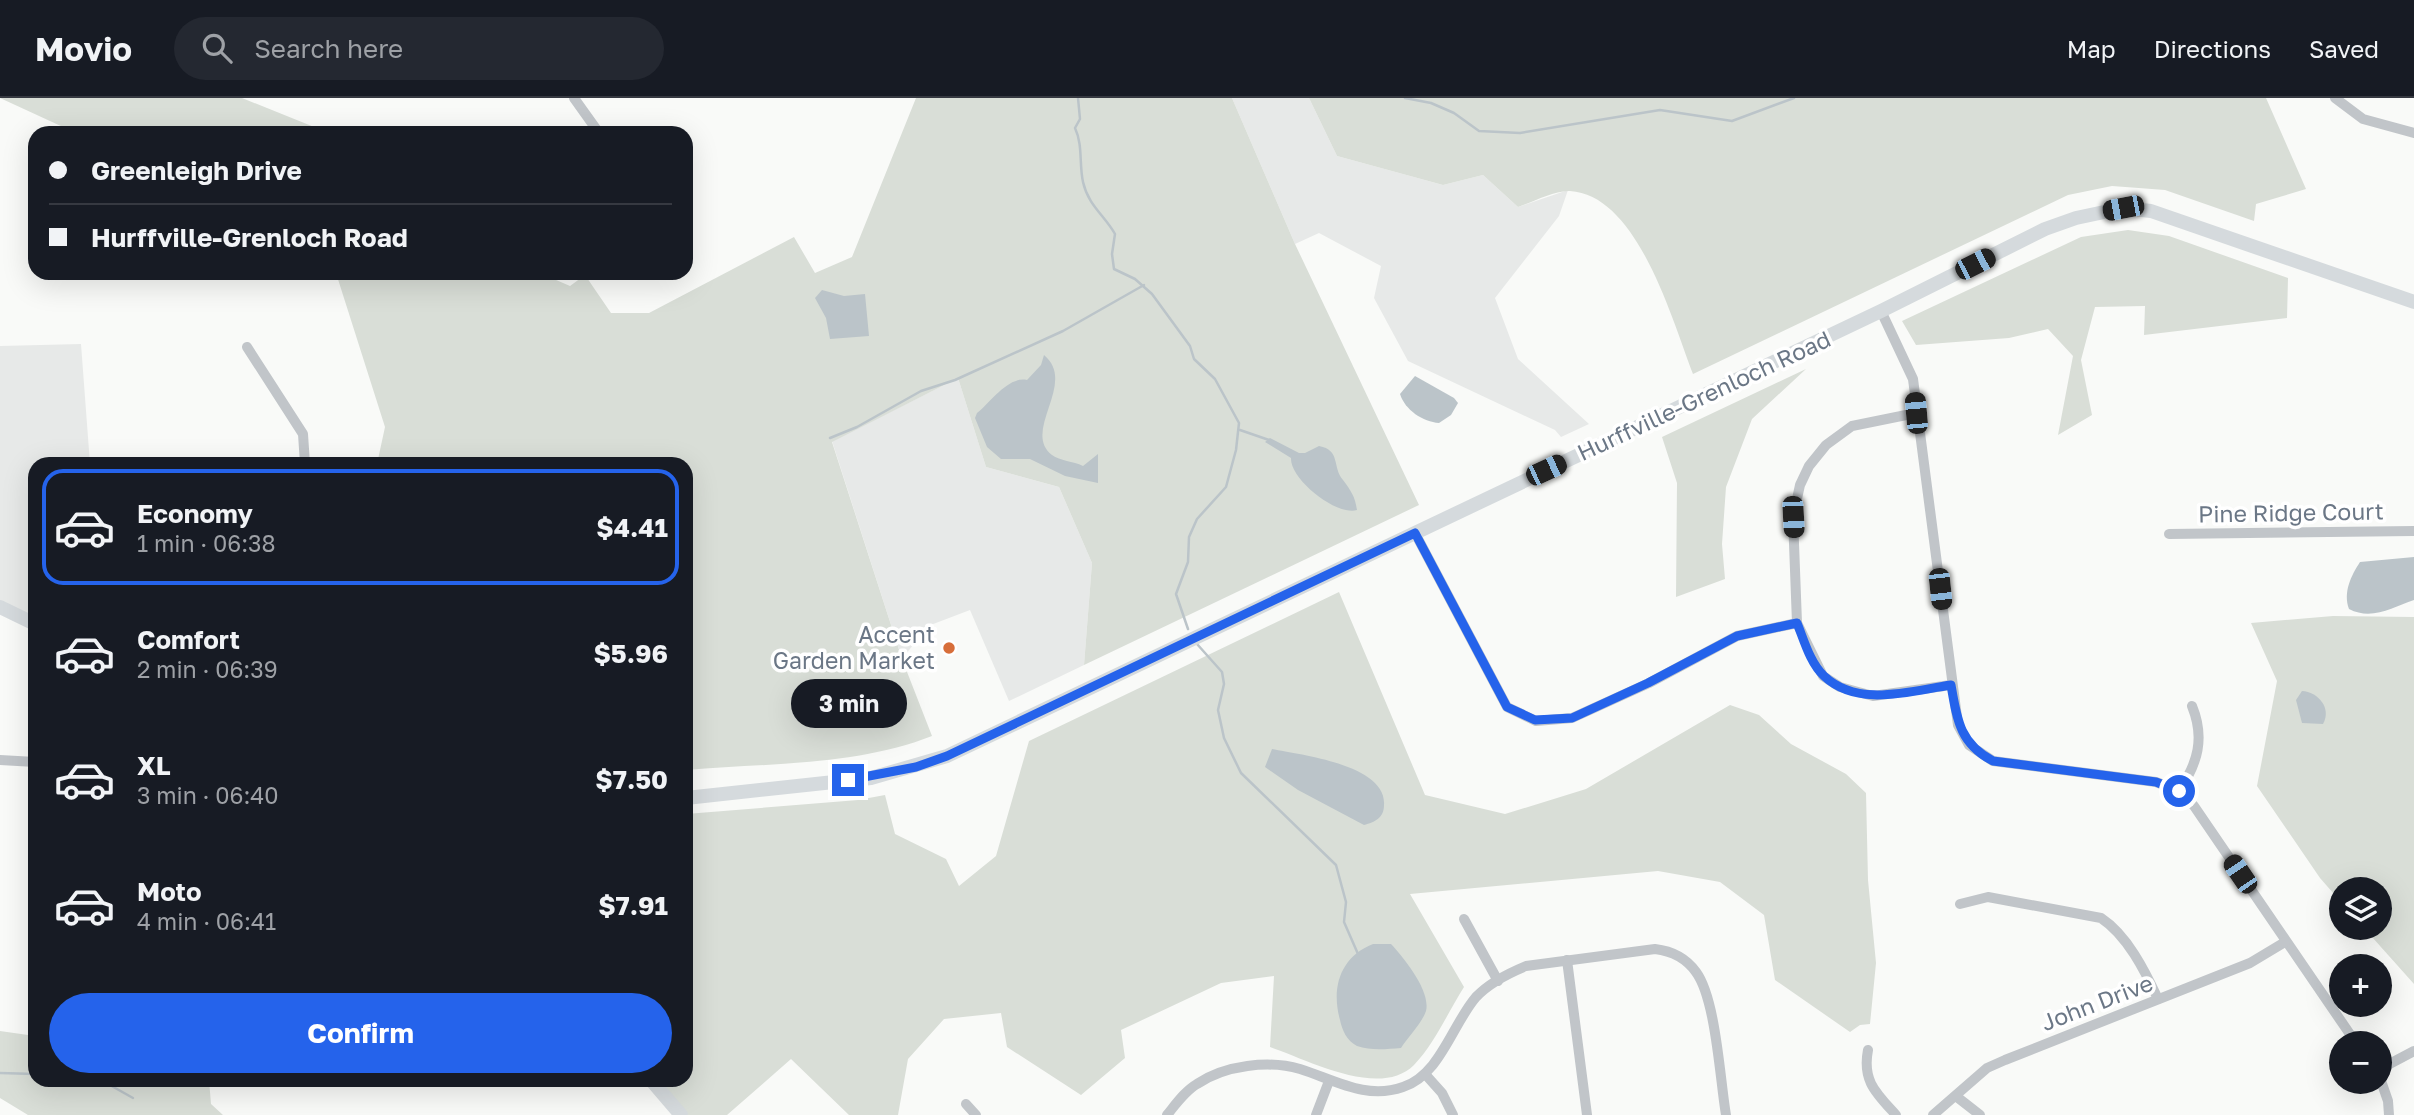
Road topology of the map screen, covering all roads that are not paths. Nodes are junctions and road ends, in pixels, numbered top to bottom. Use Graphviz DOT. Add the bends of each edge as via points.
graph roads {
  1 [pos="574,98"];
  2 [pos="2335,98"];
  3 [pos="594,126"];
  4 [pos="2414,133"];
  5 [pos="2414,302"];
  6 [pos="1881,311"];
  7 [pos="247,347"];
  8 [pos="1916,413"];
  9 [pos="305,457"];
  10 [pos="2414,531"];
  11 [pos="1415,533"];
  12 [pos="2169,534"];
  13 [pos="0,607"];
  14 [pos="28,621"];
  15 [pos="1797,623"];
  16 [pos="1951,685"];
  17 [pos="2192,706"];
  18 [pos="0,760"];
  19 [pos="28,762"];
  20 [pos="2179,791"];
  21 [pos="693,797"];
  22 [pos="1960,904"];
  23 [pos="1464,919"];
  24 [pos="2285,942"];
  25 [pos="1567,961"];
  26 [pos="1498,981"];
  27 [pos="2158,999"];
  28 [pos="2348,1031"];
  29 [pos="1868,1050"];
  30 [pos="2414,1051"];
  31 [pos="2392,1063"];
  32 [pos="1425,1074"];
  33 [pos="1329,1081"];
  34 [pos="657,1087"];
  35 [pos="2386,1094"];
  36 [pos="1957,1097"];
  37 [pos="966,1104"];
  38 [pos="681,1115"];
  39 [pos="976,1115"];
  40 [pos="1167,1115"];
  41 [pos="1316,1115"];
  42 [pos="1452,1115"];
  43 [pos="1587,1115"];
  44 [pos="1726,1115"];
  45 [pos="1896,1115"];
  46 [pos="1933,1115"];
  47 [pos="1980,1115"];
  48 [pos="2389,1115"];
  1 -- 3 [label="street"];
  2 -- 4 [label="street" via="2363,120"];
  5 -- 6 [label="main road, Hurffville-Grenloch Road" via="2171,217 2123,208 2045,229"];
  6 -- 8 [label="street" via="1913,379"];
  6 -- 11 [label="main road, Hurffville-Grenloch Road"];
  7 -- 9 [label="street" via="303,434"];
  8 -- 15 [label="street" via="1852,426 1826,445 1810,466 1793,517"];
  8 -- 16 [label="street" via="1936,540"];
  10 -- 12 [label="street, Pine Ridge Court"];
  11 -- 15 [label="street" via="1507,707 1535,720 1572,718 1737,636"];
  11 -- 21 [label="main road, Hurffville-Grenloch Road" via="947,756 871,778"];
  13 -- 14 [label="main road"];
  15 -- 16 [label="street" via="1823,676 1840,687 1873,696"];
  16 -- 20 [label="street" via="1962,736 1993,761 2156,782"];
  17 -- 20 [label="street" via="2199,721 2199,749"];
  18 -- 19 [label="street"];
  20 -- 24 [label="street" via="2194,806"];
  22 -- 27 [label="street" via="1988,897 2101,918 2146,973"];
  23 -- 26 [label="street"];
  24 -- 27 [label="street, John Drive" via="2250,963"];
  24 -- 28 [label="street"];
  25 -- 26 [label="street" via="1526,966"];
  25 -- 43 [label="street"];
  25 -- 44 [label="street" via="1655,949 1668,950 1687,961 1706,990"];
  26 -- 32 [label="street" via="1478,995"];
  27 -- 36 [label="street, John Drive" via="1987,1068"];
  29 -- 45 [label="street" via="1867,1080"];
  30 -- 31 [label="street"];
  32 -- 33 [label="street" via="1404,1087 1369,1093"];
  32 -- 42 [label="street" via="1442,1093"];
  33 -- 40 [label="street" via="1276,1064 1248,1066 1196,1084"];
  33 -- 41 [label="street"];
  34 -- 38 [label="main road"];
  35 -- 48 [label="street"];
  36 -- 46 [label="street, John Drive"];
  36 -- 47 [label="street"];
  37 -- 39 [label="street"];
}
